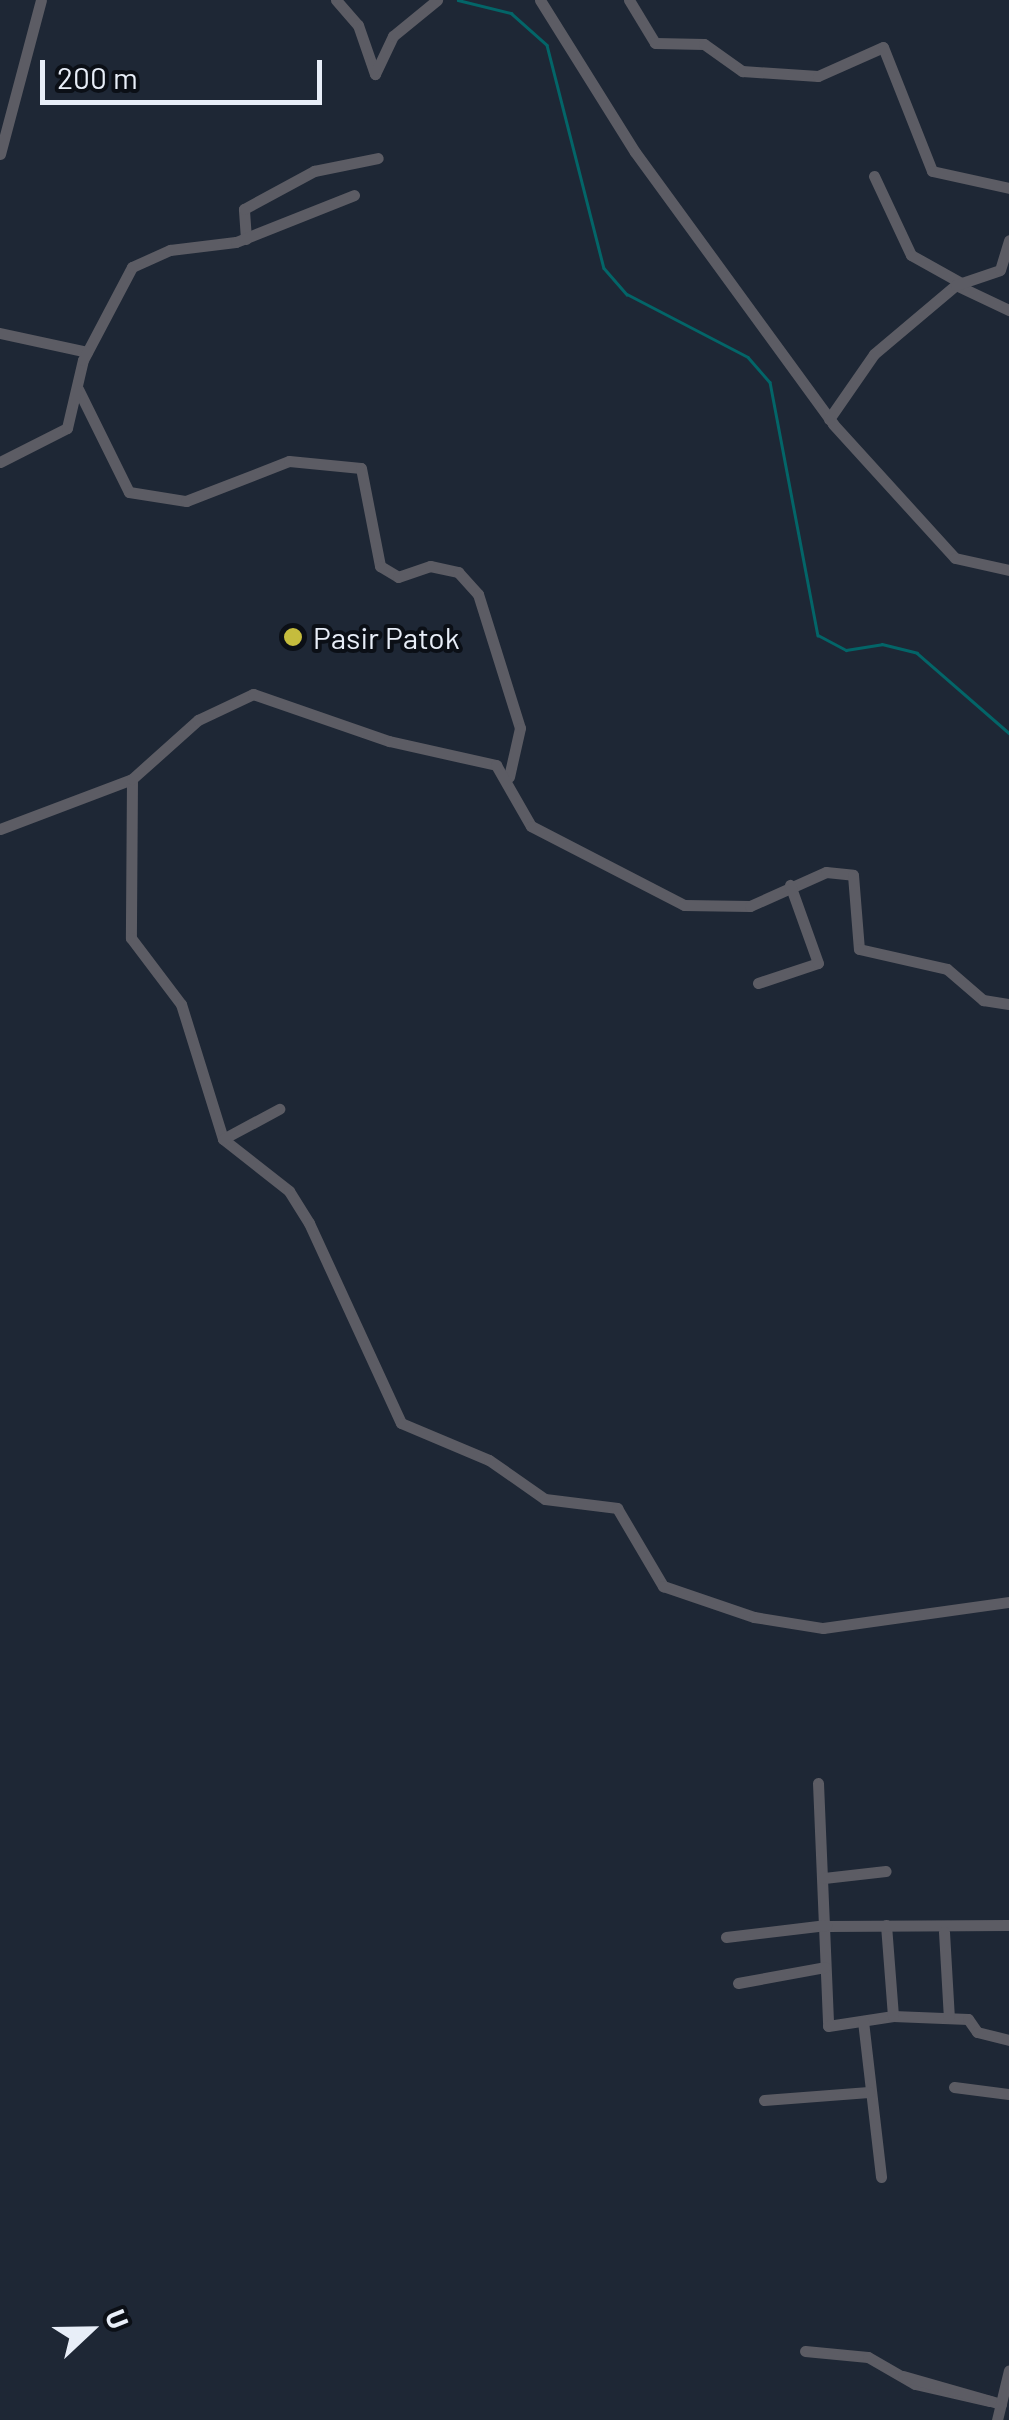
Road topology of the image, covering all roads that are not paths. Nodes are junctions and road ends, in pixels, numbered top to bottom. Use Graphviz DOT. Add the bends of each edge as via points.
graph roads {
  1 [pos="41,0"];
  2 [pos="336,0"];
  3 [pos="540,0"];
  4 [pos="630,0"];
  5 [pos="436,2"];
  6 [pos="7,93"];
  7 [pos="0,154"];
  8 [pos="378,158"];
  9 [pos="874,176"];
  10 [pos="1009,188"];
  11 [pos="354,195"];
  12 [pos="246,238"];
  13 [pos="1009,240"];
  14 [pos="958,284"];
  15 [pos="1009,310"];
  16 [pos="0,333"];
  17 [pos="87,352"];
  18 [pos="78,389"];
  19 [pos="829,419"];
  20 [pos="0,462"];
  21 [pos="1009,570"];
  22 [pos="509,778"];
  23 [pos="132,779"];
  24 [pos="0,828"];
  25 [pos="790,885"];
  26 [pos="758,984"];
  27 [pos="1009,1004"];
  28 [pos="280,1109"];
  29 [pos="223,1139"];
  30 [pos="1009,1602"];
  31 [pos="818,1783"];
  32 [pos="886,1871"];
  33 [pos="824,1878"];
  34 [pos="886,1925"];
  35 [pos="826,1926"];
  36 [pos="1009,1926"];
  37 [pos="944,1932"];
  38 [pos="726,1937"];
  39 [pos="825,1967"];
  40 [pos="738,1983"];
  41 [pos="894,2016"];
  42 [pos="948,2018"];
  43 [pos="862,2021"];
  44 [pos="1009,2040"];
  45 [pos="954,2087"];
  46 [pos="870,2092"];
  47 [pos="1009,2094"];
  48 [pos="764,2100"];
  49 [pos="881,2177"];
  50 [pos="805,2351"];
  51 [pos="1009,2370"];
  52 [pos="996,2402"];
  53 [pos="997,2420"];
  1 -- 6 [label="street"];
  2 -- 5 [label="street" via="358,25 375,74 394,36"];
  3 -- 19 [label="street" via="634,152"];
  4 -- 10 [label="street" via="654,43 704,44 742,71 818,76 883,47 936,175"];
  6 -- 7 [label="street"];
  8 -- 12 [label="street" via="314,171 244,209"];
  9 -- 14 [label="street" via="911,255"];
  11 -- 12 [label="street"];
  12 -- 17 [label="street" via="170,250 132,267"];
  13 -- 14 [label="street" via="1000,270"];
  14 -- 15 [label="street"];
  14 -- 19 [label="street" via="857,372"];
  16 -- 17 [label="street"];
  17 -- 18 [label="street"];
  18 -- 20 [label="street" via="67,428"];
  18 -- 22 [label="street" via="129,492 186,501 290,461 361,468 383,570 398,577 443,568 478,594 520,728"];
  19 -- 21 [label="street" via="955,558"];
  22 -- 23 [label="street" via="496,765 389,741 253,694 198,720"];
  22 -- 25 [label="street" via="531,826 684,906 750,906"];
  23 -- 24 [label="street"];
  23 -- 29 [label="street" via="132,938 181,1004"];
  25 -- 26 [label="street" via="818,963"];
  25 -- 27 [label="street" via="853,874 860,949 947,969 983,1000"];
  28 -- 29 [label="street"];
  29 -- 30 [label="street" via="289,1191 310,1222 401,1423 490,1460 545,1499 617,1508 663,1586 823,1628"];
  31 -- 33 [label="street"];
  32 -- 33 [label="street"];
  33 -- 35 [label="street"];
  34 -- 35 [label="street"];
  34 -- 37 [label="street" via="939,1920"];
  34 -- 41 [label="street"];
  35 -- 38 [label="street"];
  35 -- 39 [label="street"];
  36 -- 37 [label="street"];
  37 -- 42 [label="street"];
  39 -- 40 [label="street"];
  39 -- 43 [label="street" via="828,2026"];
  41 -- 42 [label="street"];
  41 -- 43 [label="street"];
  42 -- 44 [label="street"];
  43 -- 46 [label="street"];
  45 -- 47 [label="street"];
  46 -- 48 [label="street"];
  46 -- 49 [label="street"];
  50 -- 52 [label="street" via="868,2357 902,2376"];
  51 -- 52 [label="street"];
  52 -- 53 [label="street"];
}
